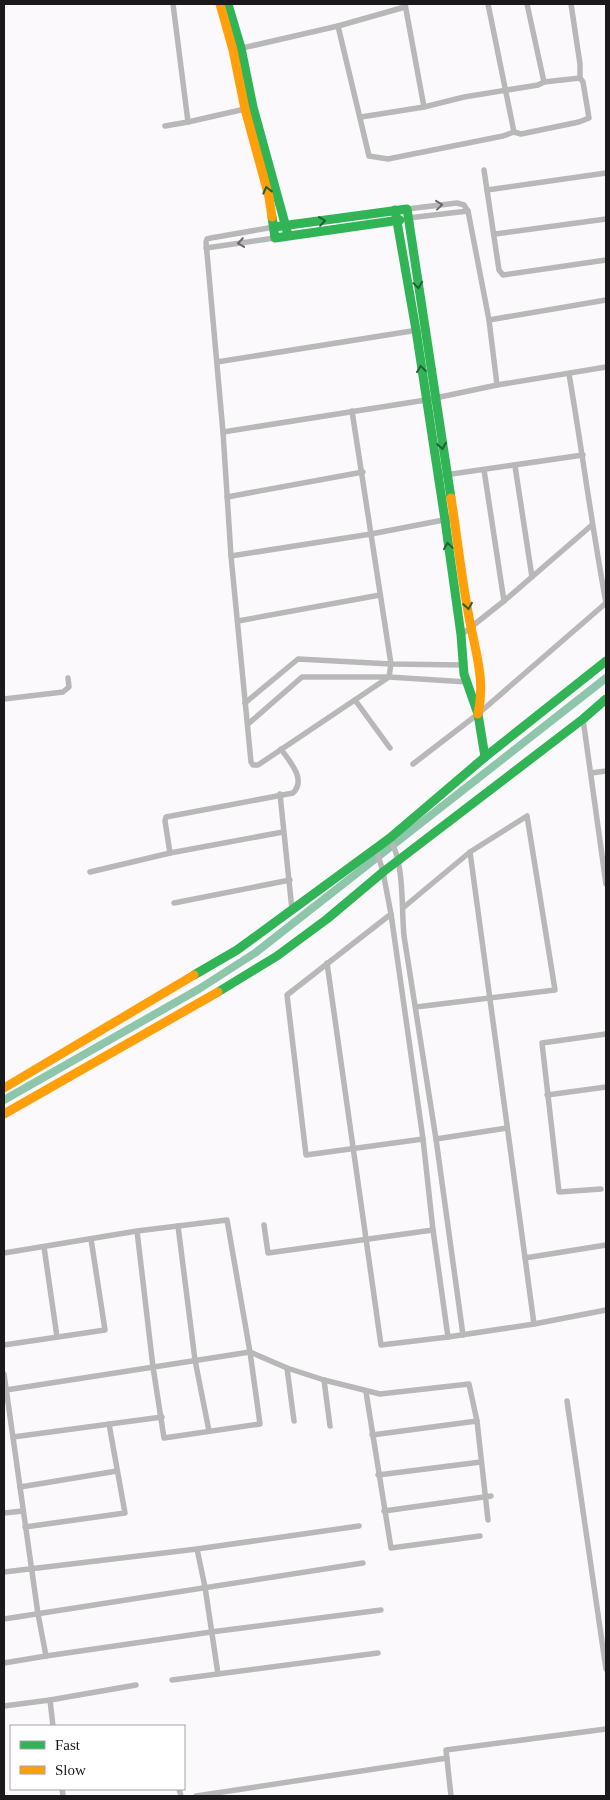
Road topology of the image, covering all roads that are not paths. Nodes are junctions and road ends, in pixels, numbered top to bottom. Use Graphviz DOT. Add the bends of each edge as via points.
graph roads {
  1 [pos="175,4"];
  2 [pos="220,4"];
  3 [pos="228,4"];
  4 [pos="488,4"];
  5 [pos="527,4"];
  6 [pos="571,4"];
  7 [pos="405,5"];
  8 [pos="338,26"];
  9 [pos="237,49"];
  10 [pos="580,78"];
  11 [pos="544,82"];
  12 [pos="505,90"];
  13 [pos="424,107"];
  14 [pos="245,109"];
  15 [pos="361,117"];
  16 [pos="188,122"];
  17 [pos="165,126"];
  18 [pos="514,132"];
  19 [pos="484,170"];
  20 [pos="606,173"];
  21 [pos="487,190"];
  22 [pos="406,209"];
  23 [pos="395,210"];
  24 [pos="468,211"];
  25 [pos="408,218"];
  26 [pos="606,219"];
  27 [pos="396,220"];
  28 [pos="286,225"];
  29 [pos="274,227"];
  30 [pos="494,234"];
  31 [pos="288,236"];
  32 [pos="275,238"];
  33 [pos="206,248"];
  34 [pos="606,260"];
  35 [pos="606,300"];
  36 [pos="489,320"];
  37 [pos="420,330"];
  38 [pos="217,362"];
  39 [pos="606,367"];
  40 [pos="569,374"];
  41 [pos="497,385"];
  42 [pos="430,399"];
  43 [pos="352,411"];
  44 [pos="223,432"];
  45 [pos="583,455"];
  46 [pos="515,466"];
  47 [pos="484,470"];
  48 [pos="363,472"];
  49 [pos="442,475"];
  50 [pos="228,497"];
  51 [pos="449,519"];
  52 [pos="592,525"];
  53 [pos="372,534"];
  54 [pos="230,556"];
  55 [pos="532,577"];
  56 [pos="380,595"];
  57 [pos="504,601"];
  58 [pos="606,603"];
  59 [pos="238,621"];
  60 [pos="471,628"];
  61 [pos="461,635"];
  62 [pos="606,661"];
  63 [pos="391,664"];
  64 [pos="463,665"];
  65 [pos="389,677"];
  66 [pos="68,678"];
  67 [pos="467,682"];
  68 [pos="4,699"];
  69 [pos="606,699"];
  70 [pos="355,700"];
  71 [pos="245,703"];
  72 [pos="478,714"];
  73 [pos="583,719"];
  74 [pos="248,724"];
  75 [pos="390,748"];
  76 [pos="281,749"];
  77 [pos="485,757"];
  78 [pos="412,764"];
  79 [pos="606,771"];
  80 [pos="591,772"];
  81 [pos="280,794"];
  82 [pos="283,832"];
  83 [pos="392,841"];
  84 [pos="376,850"];
  85 [pos="470,852"];
  86 [pos="170,854"];
  87 [pos="397,858"];
  88 [pos="382,870"];
  89 [pos="90,872"];
  90 [pos="290,880"];
  91 [pos="606,884"];
  92 [pos="174,903"];
  93 [pos="404,907"];
  94 [pos="292,910"];
  95 [pos="391,914"];
  96 [pos="327,963"];
  97 [pos="489,998"];
  98 [pos="416,1007"];
  99 [pos="606,1034"];
  100 [pos="606,1087"];
  101 [pos="4,1088"];
  102 [pos="547,1095"];
  103 [pos="4,1114"];
  104 [pos="507,1128"];
  105 [pos="423,1139"];
  106 [pos="436,1139"];
  107 [pos="354,1148"];
  108 [pos="602,1189"];
  109 [pos="264,1225"];
  110 [pos="178,1226"];
  111 [pos="433,1230"];
  112 [pos="137,1231"];
  113 [pos="91,1239"];
  114 [pos="366,1239"];
  115 [pos="606,1245"];
  116 [pos="44,1246"];
  117 [pos="4,1253"];
  118 [pos="525,1258"];
  119 [pos="606,1310"];
  120 [pos="534,1324"];
  121 [pos="463,1335"];
  122 [pos="57,1336"];
  123 [pos="448,1337"];
  124 [pos="4,1344"];
  125 [pos="250,1352"];
  126 [pos="195,1360"];
  127 [pos="154,1367"];
  128 [pos="287,1368"];
  129 [pos="4,1374"];
  130 [pos="324,1380"];
  131 [pos="6,1390"];
  132 [pos="366,1392"];
  133 [pos="567,1401"];
  134 [pos="162,1417"];
  135 [pos="294,1421"];
  136 [pos="477,1421"];
  137 [pos="110,1424"];
  138 [pos="330,1426"];
  139 [pos="209,1431"];
  140 [pos="372,1435"];
  141 [pos="13,1438"];
  142 [pos="481,1462"];
  143 [pos="118,1471"];
  144 [pos="378,1475"];
  145 [pos="20,1487"];
  146 [pos="488,1497"];
  147 [pos="23,1511"];
  148 [pos="384,1511"];
  149 [pos="4,1513"];
  150 [pos="488,1520"];
  151 [pos="359,1526"];
  152 [pos="26,1527"];
  153 [pos="480,1536"];
  154 [pos="198,1549"];
  155 [pos="362,1563"];
  156 [pos="31,1568"];
  157 [pos="4,1572"];
  158 [pos="205,1586"];
  159 [pos="381,1610"];
  160 [pos="38,1614"];
  161 [pos="4,1618"];
  162 [pos="211,1632"];
  163 [pos="378,1653"];
  164 [pos="46,1656"];
  165 [pos="4,1663"];
  166 [pos="606,1669"];
  167 [pos="218,1674"];
  168 [pos="172,1680"];
  169 [pos="136,1686"];
  170 [pos="50,1700"];
  171 [pos="4,1706"];
  172 [pos="53,1725"];
  173 [pos="606,1729"];
  174 [pos="447,1758"];
  175 [pos="196,1796"];
  176 [pos="451,1796"];
  1 -- 16 [label="street"];
  2 -- 9 [label="main road"];
  3 -- 9 [label="main road"];
  4 -- 12 [label="street"];
  5 -- 11 [label="street"];
  6 -- 10 [label="street"];
  7 -- 8 [label="street"];
  7 -- 13 [label="street"];
  8 -- 9 [label="street"];
  8 -- 15 [label="street"];
  9 -- 14 [label="main road"];
  9 -- 28 [label="main road"];
  10 -- 11 [label="street"];
  10 -- 18 [label="street" via="589,118 521,134"];
  11 -- 12 [label="street"];
  12 -- 13 [label="street"];
  12 -- 18 [label="street"];
  13 -- 15 [label="street"];
  14 -- 16 [label="street"];
  29 -- 14 [label="main road, one-way"];
  15 -- 18 [label="street" via="369,156 388,158"];
  16 -- 17 [label="street"];
  19 -- 21 [label="street"];
  20 -- 21 [label="street"];
  21 -- 30 [label="street"];
  22 -- 23 [label="main road"];
  22 -- 24 [label="street, one-way" via="458,203"];
  22 -- 25 [label="main road"];
  23 -- 27 [label="main road"];
  28 -- 23 [label="main road, one-way"];
  24 -- 25 [label="street"];
  24 -- 36 [label="street"];
  25 -- 27 [label="main road"];
  25 -- 37 [label="main road, one-way"];
  26 -- 30 [label="street"];
  27 -- 31 [label="main road"];
  27 -- 37 [label="main road"];
  28 -- 29 [label="main road"];
  28 -- 31 [label="main road"];
  29 -- 32 [label="main road"];
  29 -- 33 [label="street" via="207,239"];
  30 -- 34 [label="street" via="499,270 503,275"];
  31 -- 32 [label="main road"];
  32 -- 33 [label="street, one-way"];
  33 -- 38 [label="street"];
  35 -- 36 [label="street"];
  36 -- 41 [label="street"];
  37 -- 38 [label="street"];
  37 -- 42 [label="main road"];
  38 -- 44 [label="street"];
  39 -- 40 [label="street"];
  40 -- 41 [label="street"];
  40 -- 45 [label="street"];
  41 -- 42 [label="street"];
  42 -- 43 [label="street"];
  42 -- 49 [label="main road"];
  43 -- 44 [label="street"];
  43 -- 48 [label="street"];
  44 -- 50 [label="street"];
  45 -- 46 [label="street"];
  45 -- 52 [label="street"];
  46 -- 47 [label="street"];
  46 -- 55 [label="street"];
  47 -- 49 [label="street"];
  47 -- 57 [label="street"];
  48 -- 50 [label="street"];
  48 -- 53 [label="street"];
  49 -- 51 [label="main road"];
  50 -- 54 [label="street"];
  51 -- 53 [label="street"];
  51 -- 60 [label="main road, one-way"];
  61 -- 51 [label="main road, one-way"];
  52 -- 55 [label="street"];
  52 -- 58 [label="street"];
  53 -- 54 [label="street"];
  53 -- 56 [label="street"];
  54 -- 59 [label="street"];
  55 -- 57 [label="street"];
  56 -- 59 [label="street"];
  56 -- 63 [label="street"];
  57 -- 60 [label="street"];
  58 -- 72 [label="street"];
  59 -- 71 [label="street"];
  60 -- 61 [label="street"];
  60 -- 72 [label="main road" via="481,670 482,695"];
  61 -- 64 [label="main road"];
  62 -- 77 [label="main road"];
  63 -- 64 [label="street"];
  63 -- 65 [label="street"];
  63 -- 71 [label="street" via="298,659"];
  64 -- 67 [label="main road"];
  65 -- 67 [label="street"];
  65 -- 70 [label="street"];
  65 -- 74 [label="street" via="302,677"];
  66 -- 68 [label="street" via="69,688 63,692"];
  67 -- 72 [label="main road"];
  69 -- 73 [label="main road"];
  70 -- 75 [label="street"];
  70 -- 76 [label="street"];
  71 -- 74 [label="street"];
  72 -- 77 [label="main road"];
  72 -- 78 [label="street"];
  73 -- 80 [label="street"];
  73 -- 87 [label="main road"];
  74 -- 76 [label="street" via="253,765"];
  76 -- 81 [label="street" via="299,779 293,793"];
  77 -- 83 [label="main road"];
  79 -- 80 [label="street"];
  80 -- 91 [label="street"];
  81 -- 82 [label="street"];
  81 -- 86 [label="street" via="166,817"];
  82 -- 86 [label="street"];
  82 -- 90 [label="street"];
  83 -- 84 [label="main road"];
  83 -- 87 [label="street"];
  84 -- 88 [label="street"];
  84 -- 94 [label="main road"];
  85 -- 93 [label="street"];
  85 -- 97 [label="street"];
  85 -- 97 [label="street" via="527,816 555,990"];
  86 -- 89 [label="street"];
  87 -- 88 [label="main road"];
  87 -- 93 [label="street"];
  88 -- 95 [label="street"];
  88 -- 103 [label="main road" via="327,919 254,971"];
  90 -- 92 [label="street"];
  90 -- 94 [label="street"];
  93 -- 98 [label="street" via="402,920"];
  94 -- 101 [label="main road" via="237,950"];
  95 -- 96 [label="street"];
  95 -- 105 [label="street"];
  96 -- 107 [label="street"];
  96 -- 107 [label="street" via="287,995 306,1155"];
  97 -- 98 [label="street"];
  97 -- 104 [label="street"];
  98 -- 106 [label="street"];
  99 -- 102 [label="street" via="542,1043"];
  100 -- 102 [label="street"];
  102 -- 108 [label="street" via="559,1192"];
  104 -- 106 [label="street"];
  104 -- 118 [label="street"];
  105 -- 107 [label="street"];
  105 -- 111 [label="street"];
  106 -- 121 [label="street"];
  107 -- 114 [label="street"];
  109 -- 114 [label="street" via="268,1253"];
  110 -- 112 [label="street"];
  110 -- 125 [label="street" via="226,1220"];
  110 -- 126 [label="street"];
  111 -- 114 [label="street"];
  111 -- 123 [label="street"];
  112 -- 113 [label="street"];
  112 -- 127 [label="street"];
  113 -- 116 [label="street"];
  113 -- 122 [label="street" via="105,1330"];
  114 -- 123 [label="street" via="381,1345"];
  115 -- 118 [label="street"];
  116 -- 117 [label="street"];
  116 -- 122 [label="street"];
  118 -- 120 [label="street"];
  119 -- 120 [label="street"];
  120 -- 121 [label="street"];
  121 -- 123 [label="street"];
  122 -- 124 [label="street"];
  125 -- 126 [label="street"];
  125 -- 128 [label="street"];
  125 -- 139 [label="street" via="260,1424"];
  126 -- 127 [label="street"];
  126 -- 139 [label="street"];
  127 -- 131 [label="street"];
  127 -- 134 [label="street"];
  128 -- 130 [label="street"];
  128 -- 135 [label="street"];
  129 -- 131 [label="street"];
  130 -- 132 [label="street"];
  130 -- 138 [label="street"];
  131 -- 141 [label="street"];
  132 -- 136 [label="street" via="380,1394 469,1384"];
  132 -- 140 [label="street"];
  133 -- 166 [label="street"];
  134 -- 137 [label="street"];
  134 -- 139 [label="street" via="164,1438"];
  136 -- 140 [label="street"];
  136 -- 142 [label="street"];
  137 -- 141 [label="street"];
  137 -- 143 [label="street"];
  140 -- 144 [label="street"];
  141 -- 145 [label="street"];
  142 -- 144 [label="street"];
  142 -- 146 [label="street"];
  143 -- 145 [label="street"];
  143 -- 152 [label="street" via="125,1513"];
  144 -- 148 [label="street"];
  145 -- 147 [label="street"];
  146 -- 148 [label="street"];
  146 -- 150 [label="street"];
  147 -- 149 [label="street"];
  147 -- 152 [label="street"];
  148 -- 153 [label="street" via="391,1548"];
  151 -- 154 [label="street"];
  152 -- 156 [label="street"];
  154 -- 156 [label="street"];
  154 -- 158 [label="street"];
  155 -- 158 [label="street"];
  156 -- 157 [label="street"];
  156 -- 160 [label="street"];
  158 -- 160 [label="street"];
  158 -- 162 [label="street"];
  159 -- 162 [label="street"];
  160 -- 161 [label="street"];
  160 -- 164 [label="street"];
  162 -- 164 [label="street"];
  162 -- 167 [label="street"];
  163 -- 167 [label="street"];
  164 -- 165 [label="street"];
  167 -- 168 [label="street"];
  169 -- 170 [label="street"];
  170 -- 171 [label="street"];
  170 -- 172 [label="street"];
  173 -- 174 [label="street" via="446,1750"];
  174 -- 175 [label="street"];
  174 -- 176 [label="street"];
}
